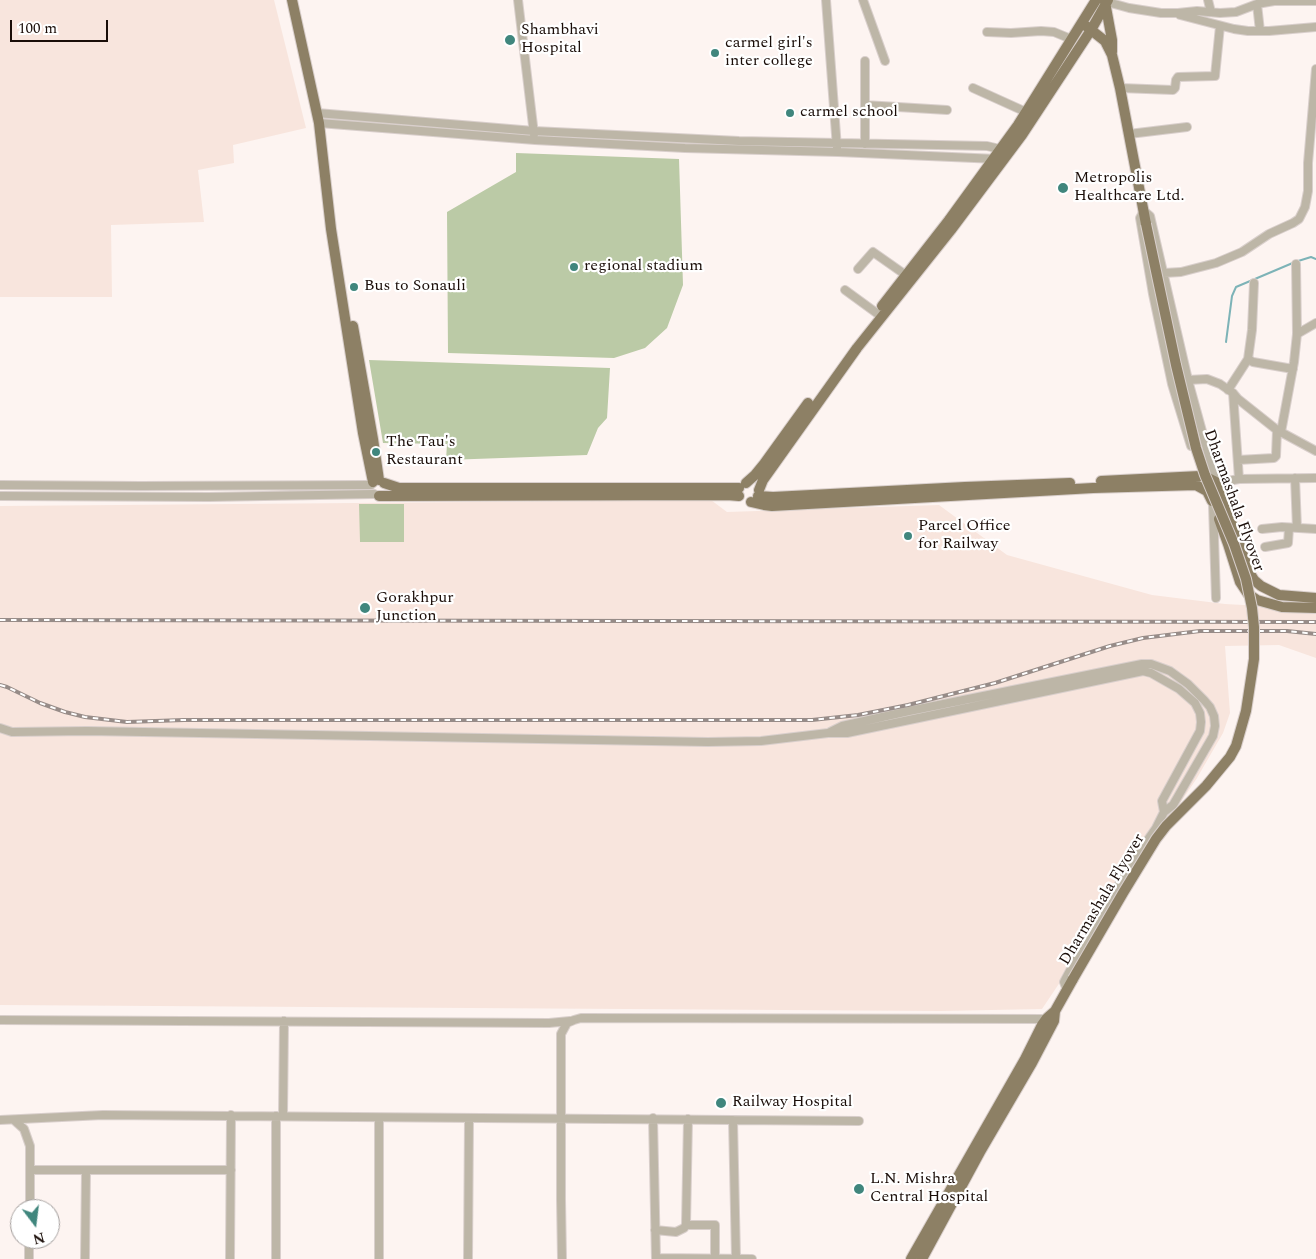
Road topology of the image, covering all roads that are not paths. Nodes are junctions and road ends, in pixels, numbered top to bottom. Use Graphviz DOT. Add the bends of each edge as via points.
graph roads {
  1 [pos="292,0"];
  2 [pos="298,0"];
  3 [pos="518,0"];
  4 [pos="826,0"];
  5 [pos="863,0"];
  6 [pos="1208,0"];
  7 [pos="1104,1"];
  8 [pos="1274,1"];
  9 [pos="1316,1"];
  10 [pos="1257,4"];
  11 [pos="1211,12"];
  12 [pos="1178,13"];
  13 [pos="1082,22"];
  14 [pos="1220,26"];
  15 [pos="1316,27"];
  16 [pos="1091,30"];
  17 [pos="1260,31"];
  18 [pos="987,32"];
  19 [pos="1071,39"];
  20 [pos="1112,55"];
  21 [pos="865,60"];
  22 [pos="885,61"];
  23 [pos="1316,69"];
  24 [pos="973,88"];
  25 [pos="1120,88"];
  26 [pos="865,106"];
  27 [pos="947,110"];
  28 [pos="1026,112"];
  29 [pos="321,118"];
  30 [pos="1187,127"];
  31 [pos="534,131"];
  32 [pos="589,134"];
  33 [pos="1129,134"];
  34 [pos="535,140"];
  35 [pos="589,143"];
  36 [pos="837,143"];
  37 [pos="865,144"];
  38 [pos="838,152"];
  39 [pos="1002,155"];
  40 [pos="1312,190"];
  41 [pos="1144,210"];
  42 [pos="1296,264"];
  43 [pos="858,269"];
  44 [pos="1164,273"];
  45 [pos="909,277"];
  46 [pos="1254,283"];
  47 [pos="845,290"];
  48 [pos="879,315"];
  49 [pos="1316,323"];
  50 [pos="1297,334"];
  51 [pos="1248,359"];
  52 [pos="1293,369"];
  53 [pos="1188,380"];
  54 [pos="1172,384"];
  55 [pos="1231,392"];
  56 [pos="1279,431"];
  57 [pos="1316,452"];
  58 [pos="1238,460"];
  59 [pos="1200,476"];
  60 [pos="1239,478"];
  61 [pos="1295,478"];
  62 [pos="1316,478"];
  63 [pos="1216,482"];
  64 [pos="0,485"];
  65 [pos="377,487"];
  66 [pos="741,489"];
  67 [pos="0,496"];
  68 [pos="756,496"];
  69 [pos="1213,505"];
  70 [pos="1293,528"];
  71 [pos="1262,529"];
  72 [pos="1316,529"];
  73 [pos="1265,547"];
  74 [pos="1216,598"];
  75 [pos="1316,598"];
  76 [pos="1316,608"];
  77 [pos="0,728"];
  78 [pos="828,733"];
  79 [pos="1164,812"];
  80 [pos="1067,990"];
  81 [pos="1052,1017"];
  82 [pos="0,1020"];
  83 [pos="284,1021"];
  84 [pos="571,1021"];
  85 [pos="231,1115"];
  86 [pos="280,1116"];
  87 [pos="379,1118"];
  88 [pos="469,1118"];
  89 [pos="562,1118"];
  90 [pos="653,1118"];
  91 [pos="688,1119"];
  92 [pos="0,1120"];
  93 [pos="14,1120"];
  94 [pos="733,1120"];
  95 [pos="860,1121"];
  96 [pos="30,1170"];
  97 [pos="86,1170"];
  98 [pos="231,1170"];
  99 [pos="30,1199"];
  100 [pos="686,1225"];
  101 [pos="655,1230"];
  102 [pos="656,1258"];
  103 [pos="715,1258"];
  104 [pos="736,1258"];
  105 [pos="85,1259"];
  106 [pos="230,1259"];
  107 [pos="276,1259"];
  108 [pos="379,1259"];
  109 [pos="468,1259"];
  110 [pos="562,1259"];
  111 [pos="752,1259"];
  112 [pos="911,1259"];
  113 [pos="922,1259"];
  1 -- 29 [label="main road"];
  2 -- 29 [label="main road"];
  3 -- 31 [label="street"];
  4 -- 36 [label="street"];
  5 -- 22 [label="street"];
  6 -- 11 [label="street"];
  7 -- 12 [label="street" via="1129,8"];
  7 -- 13 [label="main road"];
  7 -- 16 [label="main road"];
  7 -- 20 [label="main road"];
  8 -- 9 [label="street"];
  8 -- 10 [label="street"];
  10 -- 11 [label="street" via="1236,12"];
  10 -- 17 [label="street"];
  11 -- 12 [label="street"];
  12 -- 14 [label="street"];
  13 -- 16 [label="main road"];
  13 -- 19 [label="main road"];
  14 -- 17 [label="street"];
  14 -- 25 [label="street" via="1215,76 1178,77 1173,90"];
  15 -- 17 [label="street"];
  16 -- 20 [label="main road" via="1105,40"];
  16 -- 39 [label="main road" via="1022,135"];
  18 -- 19 [label="street" via="1054,32"];
  19 -- 28 [label="main road"];
  20 -- 25 [label="main road, Dharmashala Flyover"];
  21 -- 26 [label="street"];
  23 -- 40 [label="street" via="1308,164"];
  24 -- 28 [label="street"];
  25 -- 33 [label="main road, Dharmashala Flyover"];
  26 -- 27 [label="street"];
  26 -- 37 [label="street"];
  28 -- 39 [label="main road"];
  29 -- 31 [label="street"];
  29 -- 34 [label="street"];
  29 -- 65 [label="main road" via="335,256 363,433"];
  30 -- 33 [label="street"];
  31 -- 32 [label="street"];
  31 -- 34 [label="street"];
  32 -- 35 [label="street"];
  32 -- 36 [label="street"];
  33 -- 41 [label="main road, Dharmashala Flyover"];
  34 -- 35 [label="street"];
  35 -- 38 [label="street"];
  36 -- 37 [label="street"];
  36 -- 38 [label="street"];
  37 -- 39 [label="street" via="987,146"];
  38 -- 39 [label="street"];
  39 -- 45 [label="main road" via="951,230"];
  40 -- 44 [label="street" via="1299,218 1242,252 1216,263"];
  41 -- 44 [label="street" via="1150,216"];
  41 -- 54 [label="street" via="1140,218"];
  41 -- 80 [label="main road, Dharmashala Flyover, bridge" via="1196,448 1246,579 1254,627 1254,659 1246,711 1230,757 1156,839"];
  42 -- 50 [label="street"];
  43 -- 45 [label="street" via="873,252"];
  44 -- 53 [label="street"];
  45 -- 48 [label="main road"];
  46 -- 51 [label="street"];
  47 -- 48 [label="street"];
  48 -- 66 [label="main road" via="756,475"];
  48 -- 68 [label="main road" via="763,480"];
  49 -- 50 [label="street"];
  50 -- 52 [label="street"];
  51 -- 52 [label="street"];
  51 -- 55 [label="street"];
  52 -- 56 [label="street"];
  53 -- 54 [label="street"];
  53 -- 55 [label="street" via="1207,379"];
  53 -- 63 [label="street"];
  54 -- 59 [label="street"];
  55 -- 56 [label="street"];
  55 -- 58 [label="street"];
  56 -- 57 [label="street"];
  56 -- 58 [label="street" via="1274,458"];
  58 -- 60 [label="street"];
  59 -- 63 [label="main road"];
  59 -- 68 [label="main road"];
  60 -- 61 [label="street"];
  60 -- 63 [label="street"];
  61 -- 62 [label="street"];
  61 -- 70 [label="street"];
  63 -- 75 [label="main road" via="1254,580 1279,595"];
  64 -- 65 [label="street"];
  65 -- 66 [label="main road" via="727,495"];
  65 -- 67 [label="street" via="209,497"];
  66 -- 68 [label="main road" via="746,502"];
  66 -- 68 [label="main road" via="751,482 756,485"];
  68 -- 69 [label="main road" via="764,506 772,506 1196,485 1207,491"];
  69 -- 74 [label="street"];
  69 -- 76 [label="main road" via="1240,582 1248,594 1274,605"];
  70 -- 71 [label="street"];
  70 -- 72 [label="street"];
  70 -- 73 [label="street" via="1288,543"];
  77 -- 78 [label="street" via="12,732 708,742 761,741"];
  78 -- 79 [label="street" via="847,733 1137,672 1151,673 1179,688 1195,703 1201,722 1200,731 1162,802"];
  78 -- 79 [label="street" via="842,726 909,710 1136,664 1151,664 1170,671 1188,684 1210,707 1215,726 1213,736 1173,805"];
  79 -- 80 [label="street" via="1089,933 1064,982"];
  80 -- 81 [label="main road, Dharmashala Flyover"];
  81 -- 84 [label="street" via="580,1018"];
  81 -- 112 [label="main road" via="1042,1025"];
  81 -- 113 [label="main road" via="1032,1062"];
  82 -- 83 [label="street"];
  83 -- 84 [label="street"];
  83 -- 86 [label="street"];
  84 -- 89 [label="street" via="561,1034"];
  85 -- 86 [label="street"];
  85 -- 93 [label="street" via="102,1115"];
  85 -- 98 [label="street"];
  86 -- 87 [label="street"];
  86 -- 107 [label="street"];
  87 -- 88 [label="street"];
  87 -- 108 [label="street"];
  88 -- 89 [label="street"];
  88 -- 109 [label="street"];
  89 -- 90 [label="street"];
  89 -- 110 [label="street"];
  90 -- 91 [label="street"];
  90 -- 101 [label="street"];
  91 -- 94 [label="street"];
  91 -- 100 [label="street"];
  92 -- 93 [label="street"];
  93 -- 96 [label="street" via="28,1137"];
  94 -- 95 [label="street"];
  94 -- 104 [label="street"];
  96 -- 97 [label="street"];
  96 -- 99 [label="street"];
  97 -- 98 [label="street"];
  97 -- 105 [label="street"];
  98 -- 106 [label="street"];
  100 -- 101 [label="street" via="676,1232"];
  100 -- 103 [label="street" via="715,1226"];
  101 -- 102 [label="street"];
  102 -- 103 [label="street"];
  103 -- 104 [label="street"];
  104 -- 111 [label="street"];
}
